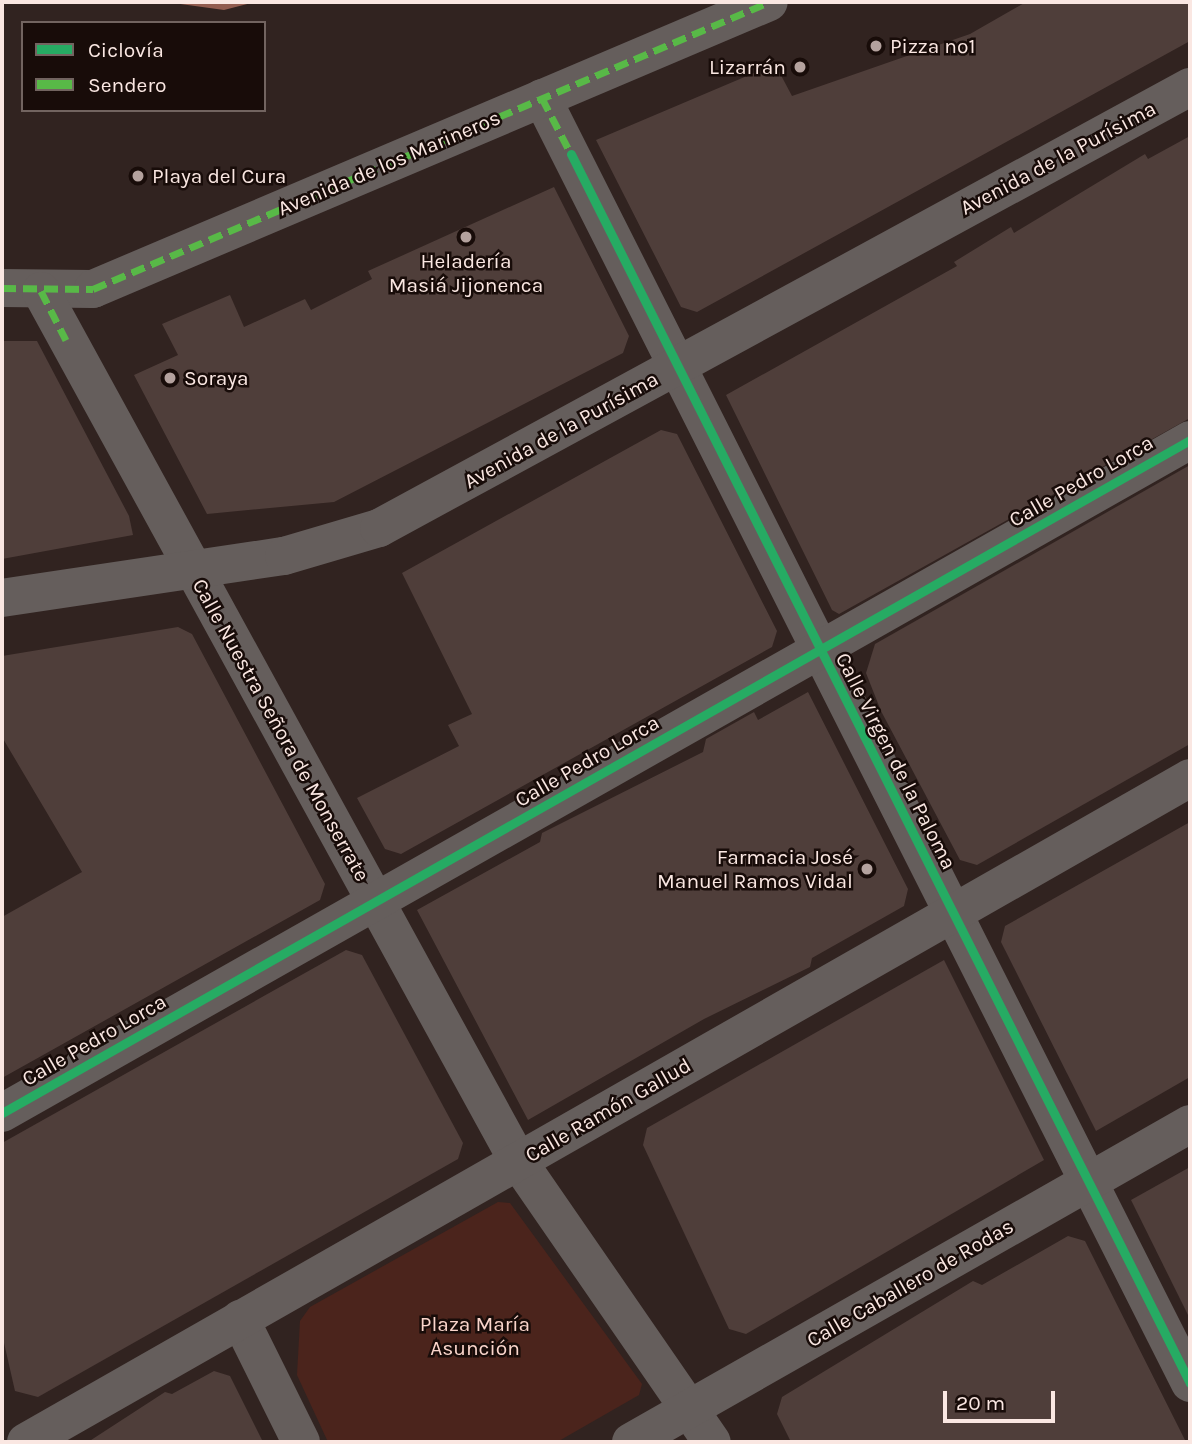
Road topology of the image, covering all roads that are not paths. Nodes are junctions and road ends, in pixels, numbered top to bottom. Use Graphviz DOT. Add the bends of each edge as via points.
graph roads {
  1 [pos="769,2"];
  2 [pos="1190,87"];
  3 [pos="542,98"];
  4 [pos="2,288"];
  5 [pos="41,291"];
  6 [pos="677,365"];
  7 [pos="1190,440"];
  8 [pos="193,569"];
  9 [pos="2,598"];
  10 [pos="820,650"];
  11 [pos="1190,778"];
  12 [pos="375,902"];
  13 [pos="953,914"];
  14 [pos="2,1113"];
  15 [pos="1190,1124"];
  16 [pos="518,1161"];
  17 [pos="1089,1182"];
  18 [pos="240,1319"];
  19 [pos="1190,1383"];
  20 [pos="689,1409"];
  21 [pos="26,1442"];
  22 [pos="301,1442"];
  23 [pos="631,1442"];
  24 [pos="712,1442"];
  1 -- 3 [label="street, Avenida de los Marineros"];
  2 -- 6 [label="street, Avenida de la Purísima"];
  3 -- 5 [label="street, Avenida de los Marineros" via="93,289"];
  3 -- 6 [label="street, Calle Virgen de la Paloma"];
  4 -- 5 [label="street, Avenida de los Marineros"];
  5 -- 8 [label="street, Calle Nuestra Señora de Monserrate"];
  6 -- 8 [label="street, Avenida de la Purísima" via="379,528 284,556"];
  6 -- 10 [label="street, Calle Virgen de la Paloma"];
  7 -- 10 [label="street, Calle Pedro Lorca"];
  8 -- 9 [label="street, Avenida de la Purísima"];
  8 -- 12 [label="street, Calle Nuestra Señora de Monserrate"];
  10 -- 12 [label="street, Calle Pedro Lorca"];
  10 -- 13 [label="street, Calle Virgen de la Paloma"];
  11 -- 13 [label="street, Calle Ramón Gallud"];
  12 -- 14 [label="street, Calle Pedro Lorca"];
  12 -- 16 [label="street, Calle Nuestra Señora de Monserrate"];
  13 -- 16 [label="street, Calle Ramón Gallud"];
  13 -- 17 [label="street, Calle Virgen de la Paloma"];
  15 -- 17 [label="street, Calle Caballero de Rodas"];
  16 -- 18 [label="street, Calle Ramón Gallud"];
  16 -- 20 [label="street, Calle Nuestra Señora de Monserrate"];
  17 -- 19 [label="street, Calle Virgen de la Paloma"];
  17 -- 20 [label="street, Calle Caballero de Rodas"];
  18 -- 21 [label="street, Calle Ramón Gallud"];
  18 -- 22 [label="street"];
  20 -- 23 [label="street, Calle Caballero de Rodas"];
  20 -- 24 [label="street, Calle Nuestra Señora de Monserrate"];
}
